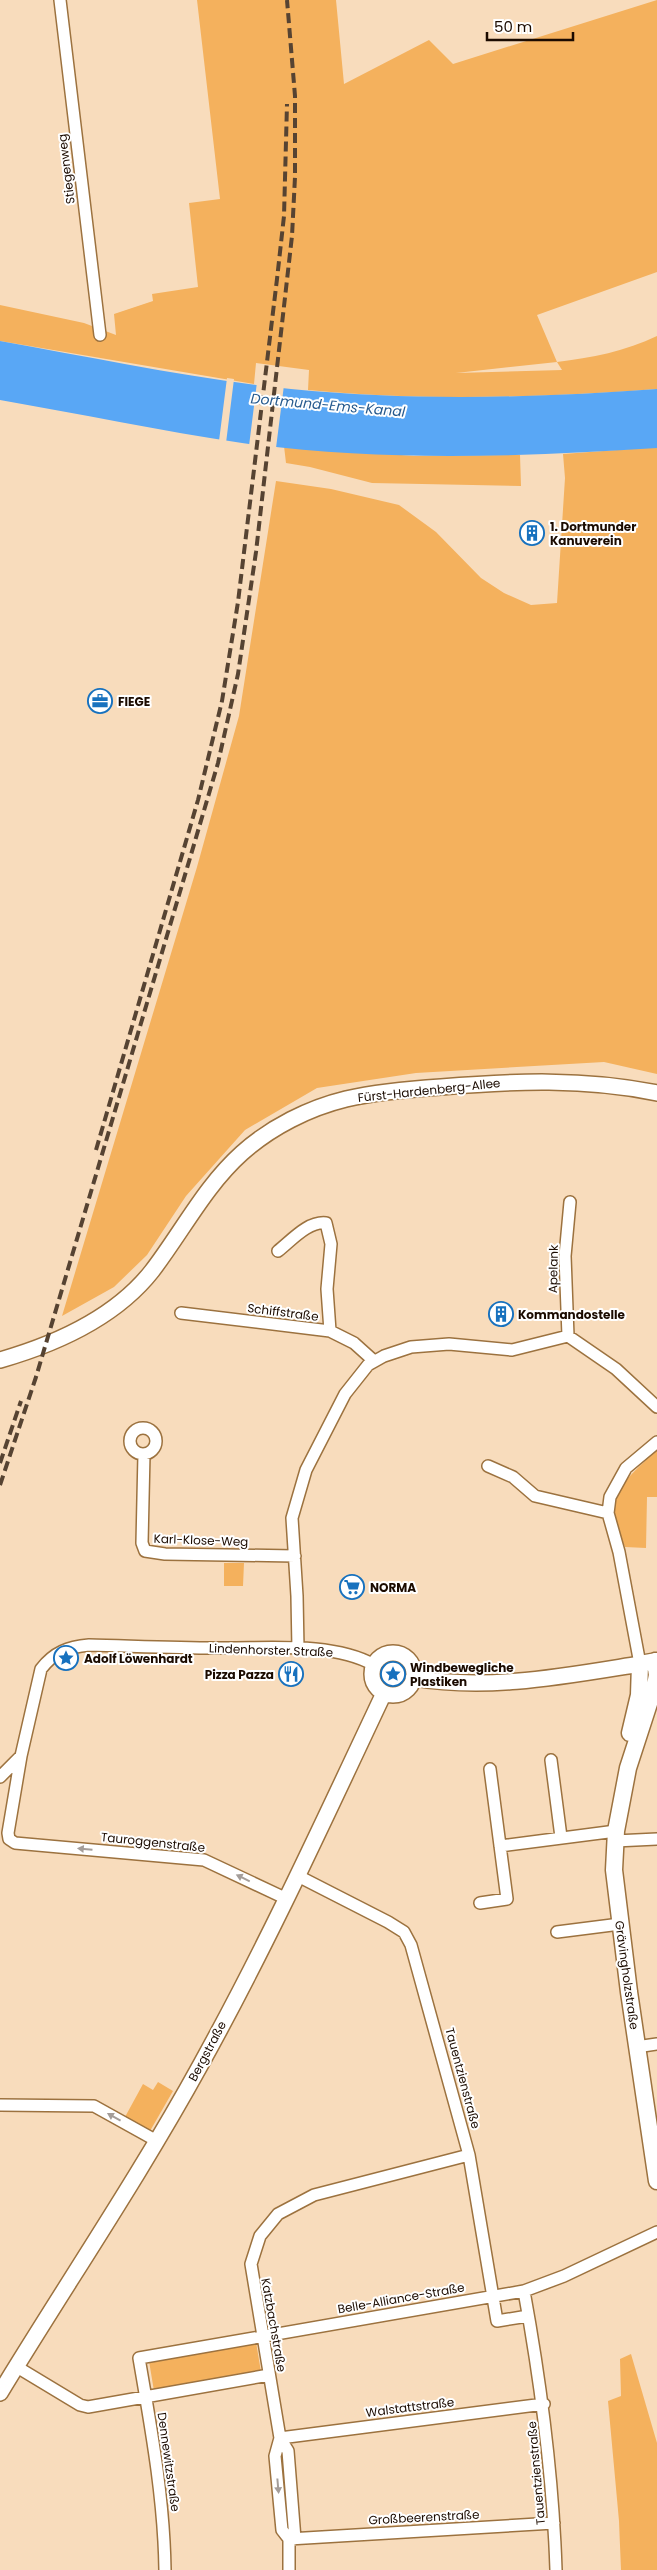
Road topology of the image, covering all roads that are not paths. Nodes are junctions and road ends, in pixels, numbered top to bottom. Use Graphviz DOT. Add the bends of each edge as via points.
graph roads {
  1 [pos="60,0"];
  2 [pos="100,335"];
  3 [pos="657,1093"];
  4 [pos="570,1202"];
  5 [pos="278,1251"];
  6 [pos="181,1314"];
  7 [pos="330,1331"];
  8 [pos="568,1336"];
  9 [pos="0,1360"];
  10 [pos="374,1361"];
  11 [pos="657,1407"];
  12 [pos="657,1442"];
  13 [pos="144,1454"];
  14 [pos="488,1466"];
  15 [pos="608,1513"];
  16 [pos="294,1556"];
  17 [pos="298,1649"];
  18 [pos="651,1662"];
  19 [pos="374,1665"];
  20 [pos="413,1678"];
  21 [pos="384,1693"];
  22 [pos="21,1756"];
  23 [pos="551,1760"];
  24 [pos="490,1769"];
  25 [pos="0,1778"];
  26 [pos="615,1836"];
  27 [pos="562,1837"];
  28 [pos="657,1839"];
  29 [pos="500,1846"];
  30 [pos="298,1876"];
  31 [pos="287,1900"];
  32 [pos="480,1903"];
  33 [pos="620,1924"];
  34 [pos="557,1932"];
  35 [pos="657,2044"];
  36 [pos="636,2047"];
  37 [pos="0,2105"];
  38 [pos="157,2141"];
  39 [pos="469,2155"];
  40 [pos="657,2181"];
  41 [pos="657,2232"];
  42 [pos="524,2291"];
  43 [pos="493,2296"];
  44 [pos="528,2316"];
  45 [pos="262,2337"];
  46 [pos="139,2358"];
  47 [pos="17,2367"];
  48 [pos="269,2375"];
  49 [pos="2,2384"];
  50 [pos="145,2397"];
  51 [pos="544,2404"];
  52 [pos="280,2438"];
  53 [pos="554,2523"];
  54 [pos="292,2539"];
  55 [pos="166,2570"];
  56 [pos="289,2570"];
  57 [pos="556,2570"];
  1 -- 2 [label="street, Stiegenweg"];
  3 -- 9 [label="street, Fürst-Hardenberg-Allee" via="588,1082 495,1082 375,1094 346,1099 308,1112 272,1130 242,1153 203,1198 151,1272 125,1298 92,1322 59,1340"];
  4 -- 8 [label="street, Apelank" via="565,1256"];
  5 -- 7 [label="street" via="318,1222 326,1224 331,1244"];
  6 -- 7 [label="street, Schiffstraße"];
  7 -- 10 [label="street, Schiffstraße" via="354,1342"];
  8 -- 10 [label="street" via="512,1350 428,1345 398,1350"];
  8 -- 11 [label="street" via="616,1369"];
  10 -- 16 [label="street" via="345,1394 306,1470 292,1518"];
  12 -- 15 [label="street" via="626,1468 610,1497"];
  13 -- 16 [label="street, Karl-Klose-Weg" via="142,1543 145,1551"];
  14 -- 15 [label="street" via="513,1477 535,1496"];
  15 -- 18 [label="street"];
  16 -- 17 [label="street"];
  17 -- 19 [label="street, Lindenhorster Straße" via="339,1652"];
  17 -- 22 [label="street, Lindenhorster Straße" via="68,1647 41,1670"];
  18 -- 20 [label="street" via="536,1680 465,1682"];
  18 -- 26 [label="main road, Grävingholzstraße" via="655,1685 628,1768"];
  19 -- 20 [label="street" via="383,1656 396,1654 408,1660"];
  19 -- 21 [label="street" via="372,1678"];
  20 -- 21 [label="street" via="402,1693"];
  21 -- 30 [label="street, Bergstraße"];
  22 -- 25 [label="street"];
  31 -- 22 [label="street, Tauroggenstraße, one-way" via="204,1860 15,1843 9,1839 8,1833"];
  23 -- 27 [label="street"];
  24 -- 29 [label="street"];
  26 -- 27 [label="street"];
  26 -- 28 [label="street"];
  26 -- 33 [label="main road, Grävingholzstraße" via="614,1870"];
  27 -- 29 [label="street"];
  29 -- 32 [label="street" via="507,1899"];
  30 -- 31 [label="street, Bergstraße"];
  30 -- 39 [label="street, Tauentzienstraße" via="404,1932 421,1977"];
  31 -- 38 [label="street, Bergstraße" via="202,2063"];
  33 -- 34 [label="street"];
  33 -- 36 [label="main road, Grävingholzstraße"];
  35 -- 36 [label="street"];
  36 -- 40 [label="main road, Grävingholzstraße"];
  38 -- 37 [label="street, one-way" via="94,2106"];
  38 -- 47 [label="street, Bergstraße"];
  39 -- 43 [label="street, Tauentzienstraße"];
  39 -- 45 [label="street, Katzbachstraße" via="314,2195 278,2214 260,2236 251,2264"];
  41 -- 42 [label="street, Belle-Alliance-Straße" via="564,2276"];
  42 -- 43 [label="street, Belle-Alliance-Straße"];
  42 -- 44 [label="street, Tauentzienstraße"];
  43 -- 44 [label="street, Tauentzienstraße" via="497,2321"];
  43 -- 45 [label="street, Belle-Alliance-Straße"];
  44 -- 51 [label="street, Tauentzienstraße"];
  45 -- 46 [label="street, Belle-Alliance-Straße"];
  45 -- 48 [label="street, Katzbachstraße"];
  46 -- 50 [label="street, Dennewitzstraße"];
  47 -- 49 [label="street, Bergstraße"];
  47 -- 50 [label="street" via="84,2406"];
  48 -- 50 [label="street"];
  48 -- 52 [label="street, Katzbachstraße"];
  50 -- 55 [label="street, Dennewitzstraße" via="161,2501"];
  51 -- 52 [label="street, Walstattstraße"];
  51 -- 53 [label="street, Tauentzienstraße"];
  52 -- 54 [label="street, Katzbachstraße" via="288,2451"];
  53 -- 54 [label="street, Großbeerenstraße"];
  53 -- 57 [label="street, Tauentzienstraße"];
  54 -- 56 [label="street, Katzbachstraße"];
}
